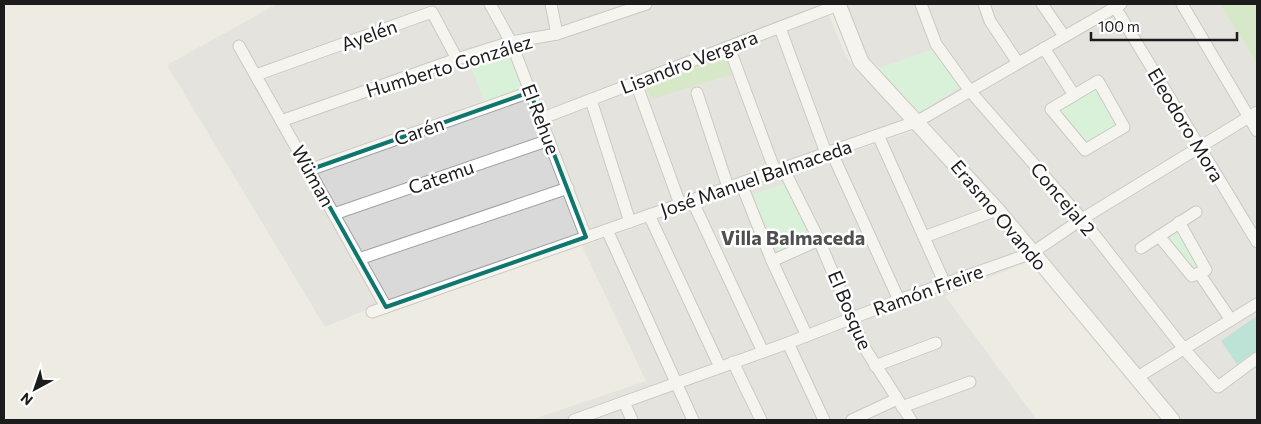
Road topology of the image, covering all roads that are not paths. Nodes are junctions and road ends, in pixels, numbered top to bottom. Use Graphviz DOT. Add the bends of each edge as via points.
graph roads {
  1 [pos="490,4"];
  2 [pos="550,4"];
  3 [pos="646,4"];
  4 [pos="921,4"];
  5 [pos="984,4"];
  6 [pos="1042,4"];
  7 [pos="1182,4"];
  8 [pos="838,5"];
  9 [pos="1113,6"];
  10 [pos="780,28"];
  11 [pos="557,34"];
  12 [pos="1064,36"];
  13 [pos="511,42"];
  14 [pos="239,46"];
  15 [pos="729,47"];
  16 [pos="1044,48"];
  17 [pos="457,59"];
  18 [pos="1018,63"];
  19 [pos="256,75"];
  20 [pos="636,83"];
  21 [pos="970,91"];
  22 [pos="530,92"];
  23 [pos="697,93"];
  24 [pos="1074,95"];
  25 [pos="591,100"];
  26 [pos="1253,114"];
  27 [pos="540,119"];
  28 [pos="281,120"];
  29 [pos="918,121"];
  30 [pos="1257,130"];
  31 [pos="878,135"];
  32 [pos="549,140"];
  33 [pos="1200,147"];
  34 [pos="829,152"];
  35 [pos="779,169"];
  36 [pos="309,170"];
  37 [pos="741,183"];
  38 [pos="728,187"];
  39 [pos="568,188"];
  40 [pos="692,200"];
  41 [pos="680,204"];
  42 [pos="996,210"];
  43 [pos="1196,212"];
  44 [pos="334,214"];
  45 [pos="649,215"];
  46 [pos="1082,219"];
  47 [pos="630,222"];
  48 [pos="1180,222"];
  49 [pos="606,230"];
  50 [pos="1159,236"];
  51 [pos="586,237"];
  52 [pos="924,237"];
  53 [pos="819,240"];
  54 [pos="1257,242"];
  55 [pos="1141,248"];
  56 [pos="1032,253"];
  57 [pos="359,259"];
  58 [pos="772,261"];
  59 [pos="1199,273"];
  60 [pos="945,284"];
  61 [pos="899,300"];
  62 [pos="1257,304"];
  63 [pos="386,307"];
  64 [pos="372,312"];
  65 [pos="853,318"];
  66 [pos="1231,320"];
  67 [pos="807,336"];
  68 [pos="788,343"];
  69 [pos="936,344"];
  70 [pos="1184,349"];
  71 [pos="762,352"];
  72 [pos="1257,358"];
  73 [pos="733,362"];
  74 [pos="875,366"];
  75 [pos="720,367"];
  76 [pos="1136,378"];
  77 [pos="970,382"];
  78 [pos="675,383"];
  79 [pos="624,402"];
  80 [pos="899,403"];
  81 [pos="574,420"];
  82 [pos="632,420"];
  83 [pos="693,420"];
  84 [pos="761,420"];
  85 [pos="824,420"];
  86 [pos="852,420"];
  87 [pos="912,420"];
  88 [pos="1172,420"];
  1 -- 13 [label="street, El Rehue"];
  2 -- 11 [label="street"];
  3 -- 11 [label="street, Humberto González"];
  4 -- 21 [label="street, Concejal 2" via="936,44"];
  5 -- 18 [label="street" via="990,21"];
  6 -- 12 [label="street"];
  7 -- 26 [label="street"];
  8 -- 10 [label="street, Lisandro Vergara"];
  8 -- 29 [label="street, Erasmo Ovando" via="862,62"];
  9 -- 12 [label="street, José Manuel Balmaceda"];
  9 -- 33 [label="street, Eleodoro Mora"];
  10 -- 15 [label="street, Lisandro Vergara"];
  10 -- 34 [label="street"];
  11 -- 13 [label="street, Humberto González"];
  12 -- 16 [label="street, José Manuel Balmaceda"];
  13 -- 17 [label="street, Humberto González"];
  13 -- 22 [label="street, El Rehue"];
  14 -- 19 [label="street, Wüman"];
  15 -- 20 [label="street, Lisandro Vergara"];
  15 -- 35 [label="street, El Bosque"];
  16 -- 18 [label="street, José Manuel Balmaceda"];
  16 -- 24 [label="street"];
  17 -- 19 [label="street, Ayelén" via="432,12"];
  17 -- 28 [label="street, Humberto González"];
  18 -- 21 [label="street, José Manuel Balmaceda"];
  19 -- 28 [label="street, Wüman"];
  20 -- 25 [label="street, Lisandro Vergara"];
  20 -- 41 [label="street"];
  21 -- 29 [label="street, José Manuel Balmaceda"];
  21 -- 46 [label="street, Concejal 2"];
  22 -- 27 [label="street, El Rehue"];
  22 -- 36 [label="street, Carén"];
  23 -- 38 [label="street"];
  24 -- 24 [label="street" via="1051,109 1085,150 1124,127 1098,81"];
  25 -- 27 [label="street, Lisandro Vergara"];
  25 -- 47 [label="street"];
  26 -- 30 [label="street"];
  26 -- 33 [label="street, Ramón Freire"];
  27 -- 32 [label="street, El Rehue"];
  28 -- 36 [label="street, Wüman"];
  29 -- 31 [label="street, José Manuel Balmaceda"];
  29 -- 42 [label="street, Erasmo Ovando"];
  31 -- 34 [label="street, José Manuel Balmaceda"];
  31 -- 52 [label="street"];
  32 -- 39 [label="street, El Rehue"];
  32 -- 44 [label="street, Catemu"];
  33 -- 46 [label="street, Ramón Freire"];
  33 -- 54 [label="street, Eleodoro Mora"];
  34 -- 35 [label="street, José Manuel Balmaceda"];
  34 -- 61 [label="street"];
  35 -- 37 [label="street, José Manuel Balmaceda"];
  35 -- 53 [label="street, El Bosque"];
  36 -- 44 [label="street, Wüman"];
  37 -- 38 [label="street, José Manuel Balmaceda"];
  37 -- 58 [label="street"];
  38 -- 40 [label="street, José Manuel Balmaceda"];
  39 -- 51 [label="street, El Rehue"];
  39 -- 57 [label="street"];
  40 -- 41 [label="street, José Manuel Balmaceda"];
  40 -- 71 [label="street"];
  41 -- 45 [label="street, José Manuel Balmaceda"];
  42 -- 52 [label="street"];
  42 -- 56 [label="street, Erasmo Ovando"];
  43 -- 48 [label="street"];
  44 -- 57 [label="street, Wüman"];
  45 -- 47 [label="street, José Manuel Balmaceda"];
  45 -- 75 [label="street"];
  46 -- 56 [label="street, Ramón Freire"];
  46 -- 70 [label="street, Concejal 2"];
  47 -- 49 [label="street, José Manuel Balmaceda"];
  48 -- 50 [label="street"];
  48 -- 59 [label="street" via="1206,270"];
  49 -- 51 [label="street, José Manuel Balmaceda"];
  49 -- 78 [label="street"];
  50 -- 55 [label="street"];
  50 -- 59 [label="street" via="1192,276"];
  51 -- 63 [label="street, José Manuel Balmaceda"];
  52 -- 60 [label="street"];
  53 -- 58 [label="street"];
  53 -- 65 [label="street, El Bosque"];
  56 -- 60 [label="street, Ramón Freire"];
  56 -- 76 [label="street, Erasmo Ovando"];
  57 -- 63 [label="street, Wüman"];
  58 -- 67 [label="street"];
  59 -- 66 [label="street"];
  60 -- 61 [label="street, Ramón Freire"];
  61 -- 65 [label="street, Ramón Freire"];
  62 -- 66 [label="street"];
  63 -- 64 [label="street, José Manuel Balmaceda"];
  65 -- 67 [label="street, Ramón Freire"];
  65 -- 74 [label="street, El Bosque"];
  66 -- 70 [label="street"];
  67 -- 68 [label="street, Ramón Freire"];
  68 -- 71 [label="street, Ramón Freire"];
  68 -- 85 [label="street"];
  69 -- 74 [label="street"];
  70 -- 72 [label="street, Concejal 2" via="1218,387"];
  70 -- 76 [label="street"];
  71 -- 73 [label="street, Ramón Freire"];
  73 -- 75 [label="street, Ramón Freire"];
  73 -- 84 [label="street"];
  74 -- 80 [label="street, El Bosque"];
  75 -- 78 [label="street, Ramón Freire"];
  76 -- 88 [label="street, Erasmo Ovando"];
  77 -- 80 [label="street"];
  78 -- 79 [label="street, Ramón Freire"];
  78 -- 83 [label="street"];
  79 -- 81 [label="street, Ramón Freire"];
  79 -- 82 [label="street"];
  80 -- 86 [label="street"];
  80 -- 87 [label="street, El Bosque"];
}
